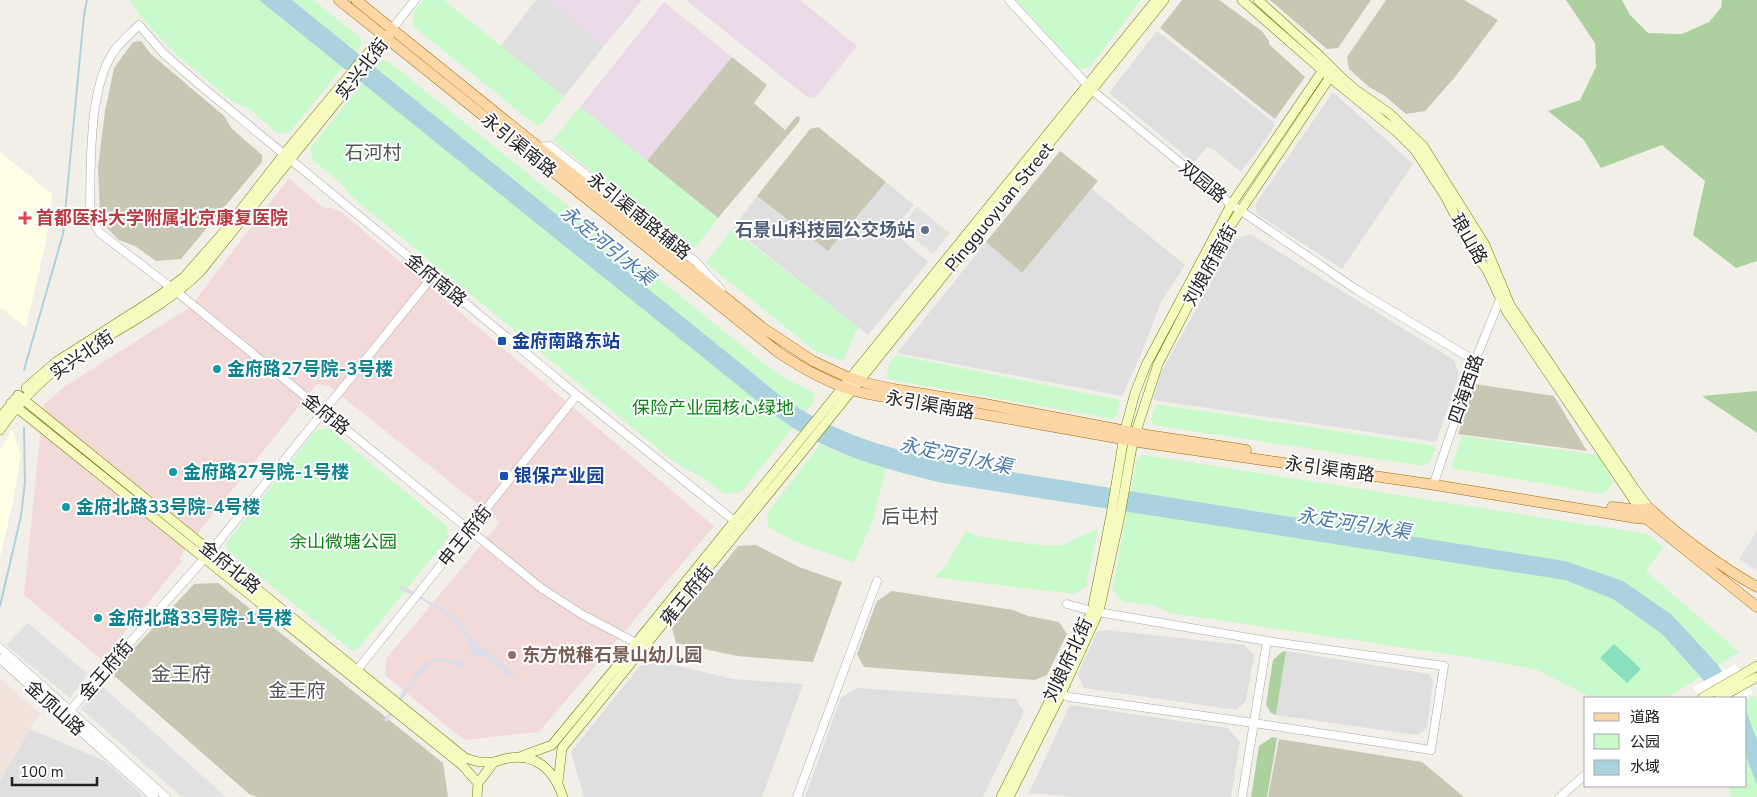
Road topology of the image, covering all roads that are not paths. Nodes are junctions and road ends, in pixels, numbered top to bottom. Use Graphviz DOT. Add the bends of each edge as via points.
graph roads {
  1 [pos="339,0"];
  2 [pos="356,0"];
  3 [pos="416,0"];
  4 [pos="1010,0"];
  5 [pos="1156,0"];
  6 [pos="1164,0"];
  7 [pos="1242,0"];
  8 [pos="1258,0"];
  9 [pos="139,25"];
  10 [pos="392,29"];
  11 [pos="385,37"];
  12 [pos="1325,67"];
  13 [pos="1332,74"];
  14 [pos="1090,88"];
  15 [pos="287,157"];
  16 [pos="1231,205"];
  17 [pos="1240,211"];
  18 [pos="432,277"];
  19 [pos="174,290"];
  20 [pos="1500,299"];
  21 [pos="1475,361"];
  22 [pos="854,379"];
  23 [pos="847,388"];
  24 [pos="577,395"];
  25 [pos="21,397"];
  26 [pos="13,405"];
  27 [pos="829,410"];
  28 [pos="323,412"];
  29 [pos="0,418"];
  30 [pos="0,430"];
  31 [pos="1129,436"];
  32 [pos="1435,480"];
  33 [pos="1645,509"];
  34 [pos="1647,519"];
  35 [pos="734,521"];
  36 [pos="742,527"];
  37 [pos="470,530"];
  38 [pos="208,555"];
  39 [pos="877,581"];
  40 [pos="1757,587"];
  41 [pos="1067,604"];
  42 [pos="1757,607"];
  43 [pos="1096,611"];
  44 [pos="1267,641"];
  45 [pos="640,645"];
  46 [pos="0,648"];
  47 [pos="0,659"];
  48 [pos="1757,666"];
  49 [pos="355,674"];
  50 [pos="1757,678"];
  51 [pos="1061,694"];
  52 [pos="1705,696"];
  53 [pos="1721,697"];
  54 [pos="67,714"];
  55 [pos="1254,723"];
  56 [pos="522,756"];
  57 [pos="494,762"];
  58 [pos="1584,776"];
  59 [pos="558,782"];
  60 [pos="478,783"];
  61 [pos="154,797"];
  62 [pos="166,797"];
  63 [pos="477,797"];
  64 [pos="563,797"];
  65 [pos="797,797"];
  66 [pos="1001,797"];
  67 [pos="1009,797"];
  68 [pos="1242,797"];
  69 [pos="1560,797"];
  1 -- 11 [label="main road, 永引渠南路"];
  2 -- 10 [label="main road, 永引渠南路"];
  3 -- 10 [label="street"];
  4 -- 14 [label="street, 双园路"];
  5 -- 14 [label="main road, Pingguoyuan Street"];
  6 -- 14 [label="main road, Pingguoyuan Street"];
  7 -- 12 [label="main road, 琅山路"];
  8 -- 12 [label="main road, 琅山路"];
  9 -- 15 [label="street, 金府南路" via="164,54"];
  9 -- 19 [label="street, 金府路" via="114,51 102,76 91,130 90,209 92,221 100,233"];
  10 -- 11 [label="main road, 实兴北街"];
  10 -- 22 [label="main road, 永引渠南路" via="788,346"];
  11 -- 15 [label="main road, 实兴北街"];
  11 -- 23 [label="main road, 永引渠南路" via="779,353 805,370"];
  12 -- 13 [label="main road, 琅山路"];
  12 -- 16 [label="main road, 刘娘府南街"];
  13 -- 17 [label="main road, 刘娘府南街"];
  13 -- 20 [label="main road, 琅山路" via="1415,150 1445,196"];
  13 -- 33 [label="main road, 琅山路" via="1389,113 1423,146 1485,246 1510,305"];
  14 -- 16 [label="street, 双园路"];
  14 -- 22 [label="main road, Pingguoyuan Street"];
  15 -- 18 [label="street, 金府南路"];
  15 -- 19 [label="main road, 实兴北街" via="210,260 187,284"];
  16 -- 17 [label="street, 双园路"];
  16 -- 31 [label="main road, 刘娘府南街" via="1146,365 1135,393"];
  17 -- 21 [label="street, 双园路" via="1357,290"];
  17 -- 31 [label="main road, 刘娘府南街" via="1158,364"];
  18 -- 24 [label="street, 金府南路"];
  18 -- 28 [label="street, 金王府街"];
  19 -- 25 [label="main road, 实兴北街"];
  19 -- 28 [label="street, 金府路"];
  20 -- 21 [label="street, 四海西路"];
  20 -- 33 [label="main road, 琅山路"];
  21 -- 32 [label="street, 四海西路"];
  22 -- 23 [label="main road, Pingguoyuan Street"];
  22 -- 31 [label="main road, 永引渠南路"];
  23 -- 27 [label="main road, Pingguoyuan Street"];
  23 -- 31 [label="main road, 永引渠南路"];
  24 -- 35 [label="street, 金府南路"];
  24 -- 37 [label="street, 申王府街"];
  25 -- 26 [label="main road, 实兴北街"];
  25 -- 38 [label="main road, 金府北路"];
  26 -- 29 [label="main road, 实兴北街"];
  26 -- 30 [label="main road, 实兴北街"];
  26 -- 38 [label="main road, 金府北路"];
  27 -- 35 [label="main road, 雍王府街" via="796,444"];
  27 -- 36 [label="main road, 雍王府街" via="804,450"];
  28 -- 37 [label="street, 金府路"];
  28 -- 38 [label="street, 金王府街"];
  31 -- 32 [label="main road, 永引渠南路"];
  31 -- 34 [label="main road, 永引渠南路"];
  31 -- 43 [label="main road, 刘娘府北街"];
  32 -- 33 [label="main road, 永引渠南路"];
  33 -- 34 [label="main road"];
  33 -- 40 [label="main road"];
  34 -- 42 [label="main road, 永引渠南路"];
  35 -- 36 [label="street, 金府南路"];
  35 -- 45 [label="main road, 雍王府街"];
  36 -- 45 [label="main road, 雍王府街"];
  37 -- 45 [label="street, 金府路" via="548,592"];
  37 -- 49 [label="street, 申王府街"];
  38 -- 49 [label="main road, 金府北路"];
  38 -- 54 [label="street, 金王府街"];
  39 -- 65 [label="street"];
  41 -- 43 [label="street"];
  43 -- 44 [label="street"];
  43 -- 51 [label="main road, 刘娘府北街"];
  43 -- 66 [label="main road, 刘娘府北街"];
  44 -- 55 [label="street"];
  44 -- 55 [label="street" via="1444,666 1431,750"];
  45 -- 56 [label="main road, 雍王府街" via="552,745"];
  45 -- 59 [label="main road, 雍王府街" via="562,748"];
  46 -- 54 [label="street, 金顶山路"];
  47 -- 54 [label="street, 金顶山路"];
  48 -- 52 [label="main road"];
  49 -- 57 [label="main road, 金府北路" via="465,758"];
  49 -- 60 [label="main road, 金府北路" via="462,765"];
  50 -- 53 [label="main road"];
  51 -- 55 [label="street"];
  51 -- 67 [label="main road, 刘娘府北街"];
  54 -- 61 [label="street, 金顶山路"];
  54 -- 62 [label="street, 金顶山路"];
  55 -- 68 [label="street"];
  56 -- 57 [label="main road, 金府北路"];
  56 -- 59 [label="main road" via="538,761"];
  57 -- 60 [label="main road"];
  58 -- 69 [label="street"];
  59 -- 64 [label="main road"];
  60 -- 63 [label="main road"];
}
